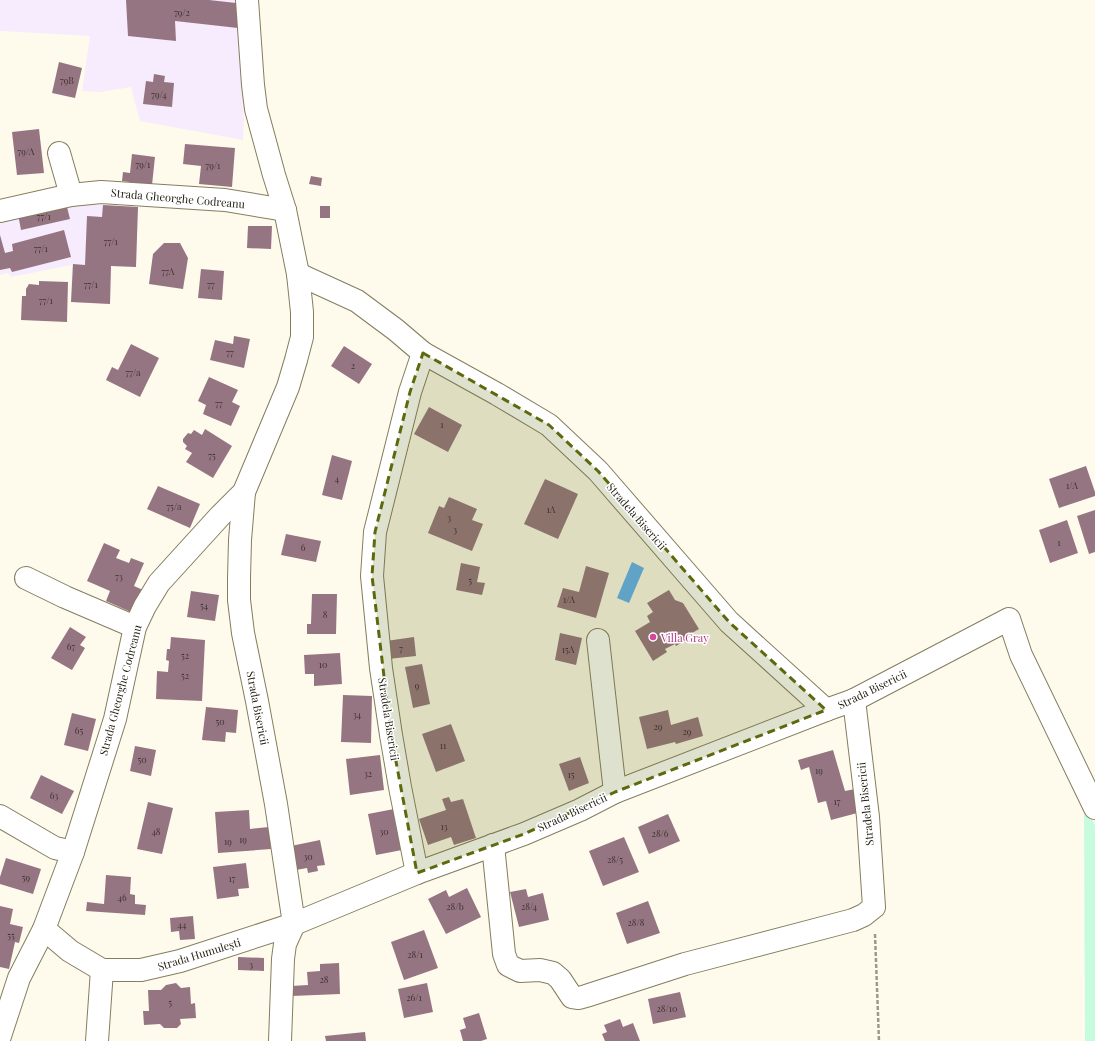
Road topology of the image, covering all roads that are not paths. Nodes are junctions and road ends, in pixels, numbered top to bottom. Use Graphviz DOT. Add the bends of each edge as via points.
graph roads {
  1 [pos="247,0"];
  2 [pos="59,153"];
  3 [pos="71,195"];
  4 [pos="285,210"];
  5 [pos="0,211"];
  6 [pos="298,274"];
  7 [pos="423,353"];
  8 [pos="244,492"];
  9 [pos="26,578"];
  10 [pos="135,627"];
  11 [pos="598,640"];
  12 [pos="854,700"];
  13 [pos="826,710"];
  14 [pos="615,792"];
  15 [pos="1095,808"];
  16 [pos="0,816"];
  17 [pos="493,845"];
  18 [pos="73,852"];
  19 [pos="417,873"];
  20 [pos="294,924"];
  21 [pos="44,929"];
  22 [pos="102,970"];
  23 [pos="0,1036"];
  24 [pos="97,1041"];
  25 [pos="280,1041"];
  1 -- 4 [label="street, Strada Gheorghe Codreanu" via="256,109"];
  2 -- 3 [label="street"];
  3 -- 4 [label="street, Strada Gheorghe Codreanu" via="109,192 225,200"];
  3 -- 5 [label="street, Strada Gheorghe Codreanu"];
  4 -- 6 [label="street, Strada Gheorghe Codreanu"];
  6 -- 7 [label="street, Stradela Bisericii" via="357,301"];
  6 -- 8 [label="street, Strada Gheorghe Codreanu" via="302,338 288,387"];
  7 -- 13 [label="street, Stradela Bisericii" via="549,425 598,471 729,622"];
  7 -- 19 [label="street, Stradela Bisericii" via="410,392 375,532 372,576 381,668"];
  8 -- 10 [label="street, Strada Gheorghe Codreanu" via="159,583 144,606"];
  8 -- 20 [label="street, Strada Bisericii" via="239,578 242,626 276,804"];
  9 -- 10 [label="street"];
  10 -- 18 [label="street, Strada Gheorghe Codreanu" via="114,719"];
  11 -- 14 [label="street"];
  12 -- 13 [label="street, Strada Bisericii"];
  12 -- 15 [label="street, Strada Bisericii" via="1009,619 1021,655"];
  12 -- 17 [label="street, Stradela Bisericii" via="868,817 874,908 864,916 685,964 579,998 572,997 553,973 540,970 520,971 508,965 504,954"];
  13 -- 14 [label="street, Strada Bisericii"];
  14 -- 17 [label="street, Strada Bisericii" via="580,810"];
  16 -- 18 [label="street" via="55,848"];
  17 -- 19 [label="street, Strada Bisericii"];
  18 -- 21 [label="street, Strada Gheorghe Codreanu"];
  19 -- 20 [label="street, Strada Bisericii"];
  20 -- 22 [label="street, Strada Humulești" via="180,961 141,970"];
  20 -- 25 [label="street" via="285,944"];
  21 -- 22 [label="street" via="70,951"];
  21 -- 23 [label="street, Strada Gheorghe Codreanu" via="19,978"];
  22 -- 24 [label="street"];
}
